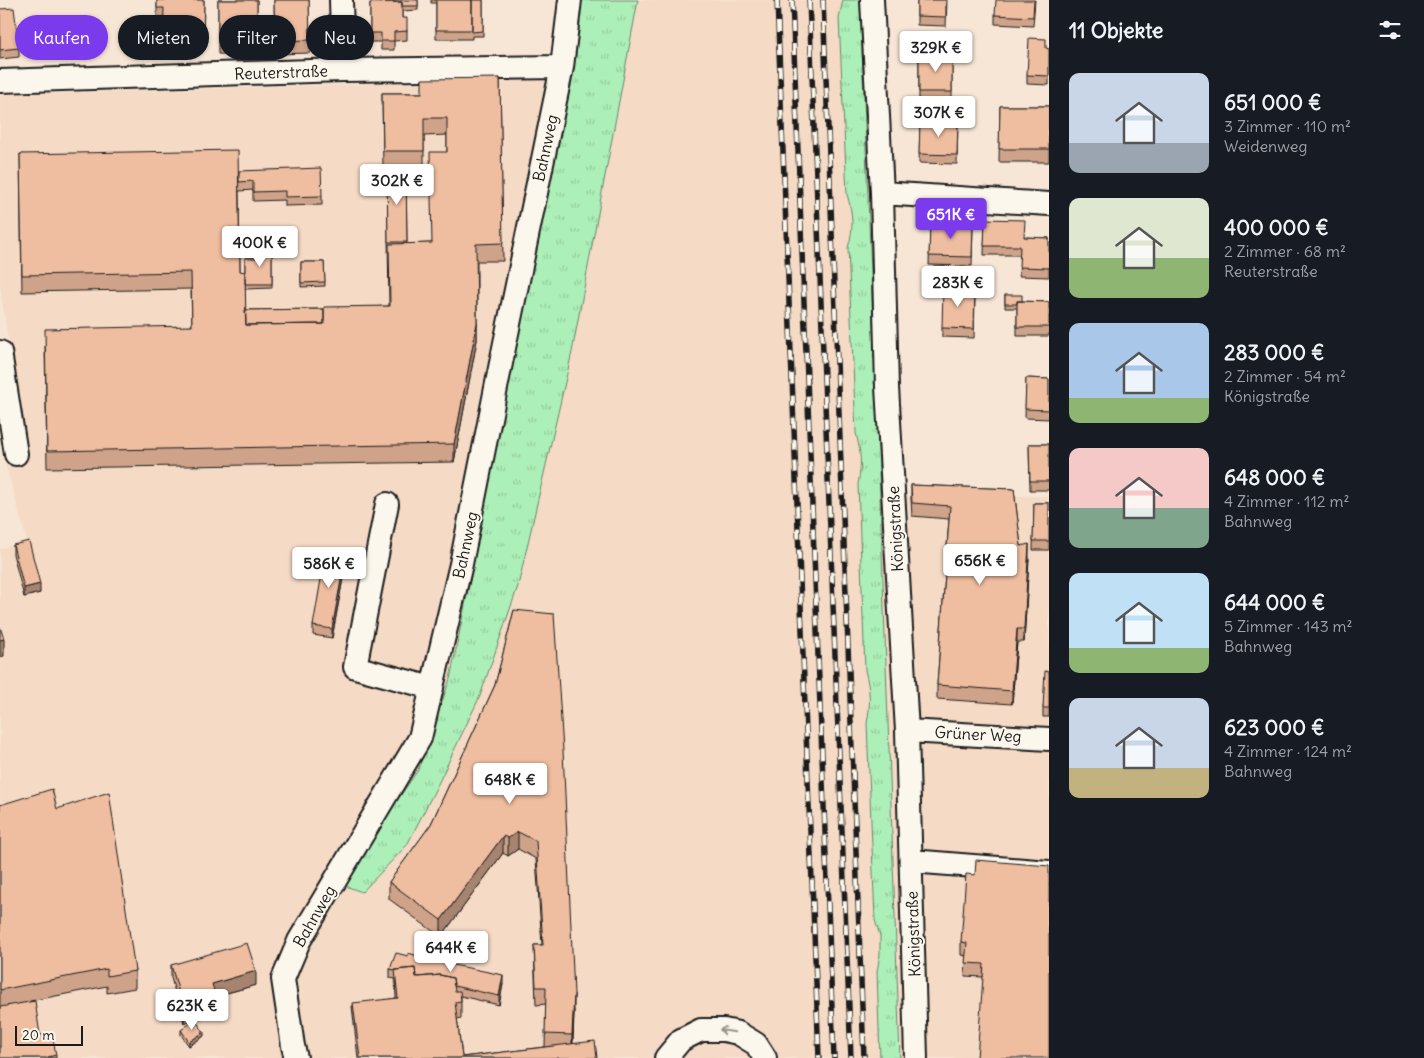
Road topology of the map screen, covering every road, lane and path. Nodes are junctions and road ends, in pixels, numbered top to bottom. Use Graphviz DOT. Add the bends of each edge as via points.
graph roads {
  1 [pos="341,0"];
  2 [pos="570,0"];
  3 [pos="872,0"];
  4 [pos="562,67"];
  5 [pos="344,70"];
  6 [pos="0,81"];
  7 [pos="882,193"];
  8 [pos="1049,204"];
  9 [pos="0,352"];
  10 [pos="16,454"];
  11 [pos="387,504"];
  12 [pos="432,688"];
  13 [pos="907,731"];
  14 [pos="1049,739"];
  15 [pos="911,861"];
  16 [pos="1049,872"];
  17 [pos="296,1058"];
  18 [pos="666,1058"];
  19 [pos="765,1058"];
  20 [pos="916,1058"];
  1 -- 5 [label="street"];
  2 -- 4 [label="street, Bahnweg"];
  3 -- 7 [label="street, Königstraße"];
  4 -- 5 [label="street, Reuterstraße"];
  4 -- 12 [label="street, Bahnweg" via="461,564"];
  5 -- 6 [label="street, Reuterstraße"];
  7 -- 8 [label="street"];
  7 -- 13 [label="street, Königstraße" via="887,387"];
  9 -- 10 [label="street"];
  11 -- 12 [label="street" via="355,667"];
  12 -- 17 [label="street, Bahnweg" via="420,738 299,941 283,979"];
  13 -- 14 [label="street, Grüner Weg"];
  13 -- 15 [label="street, Königstraße"];
  15 -- 16 [label="street"];
  15 -- 20 [label="street, Königstraße"];
  19 -- 18 [label="street, one-way" via="756,1044 738,1033 724,1030 701,1030 680,1040"];
}
